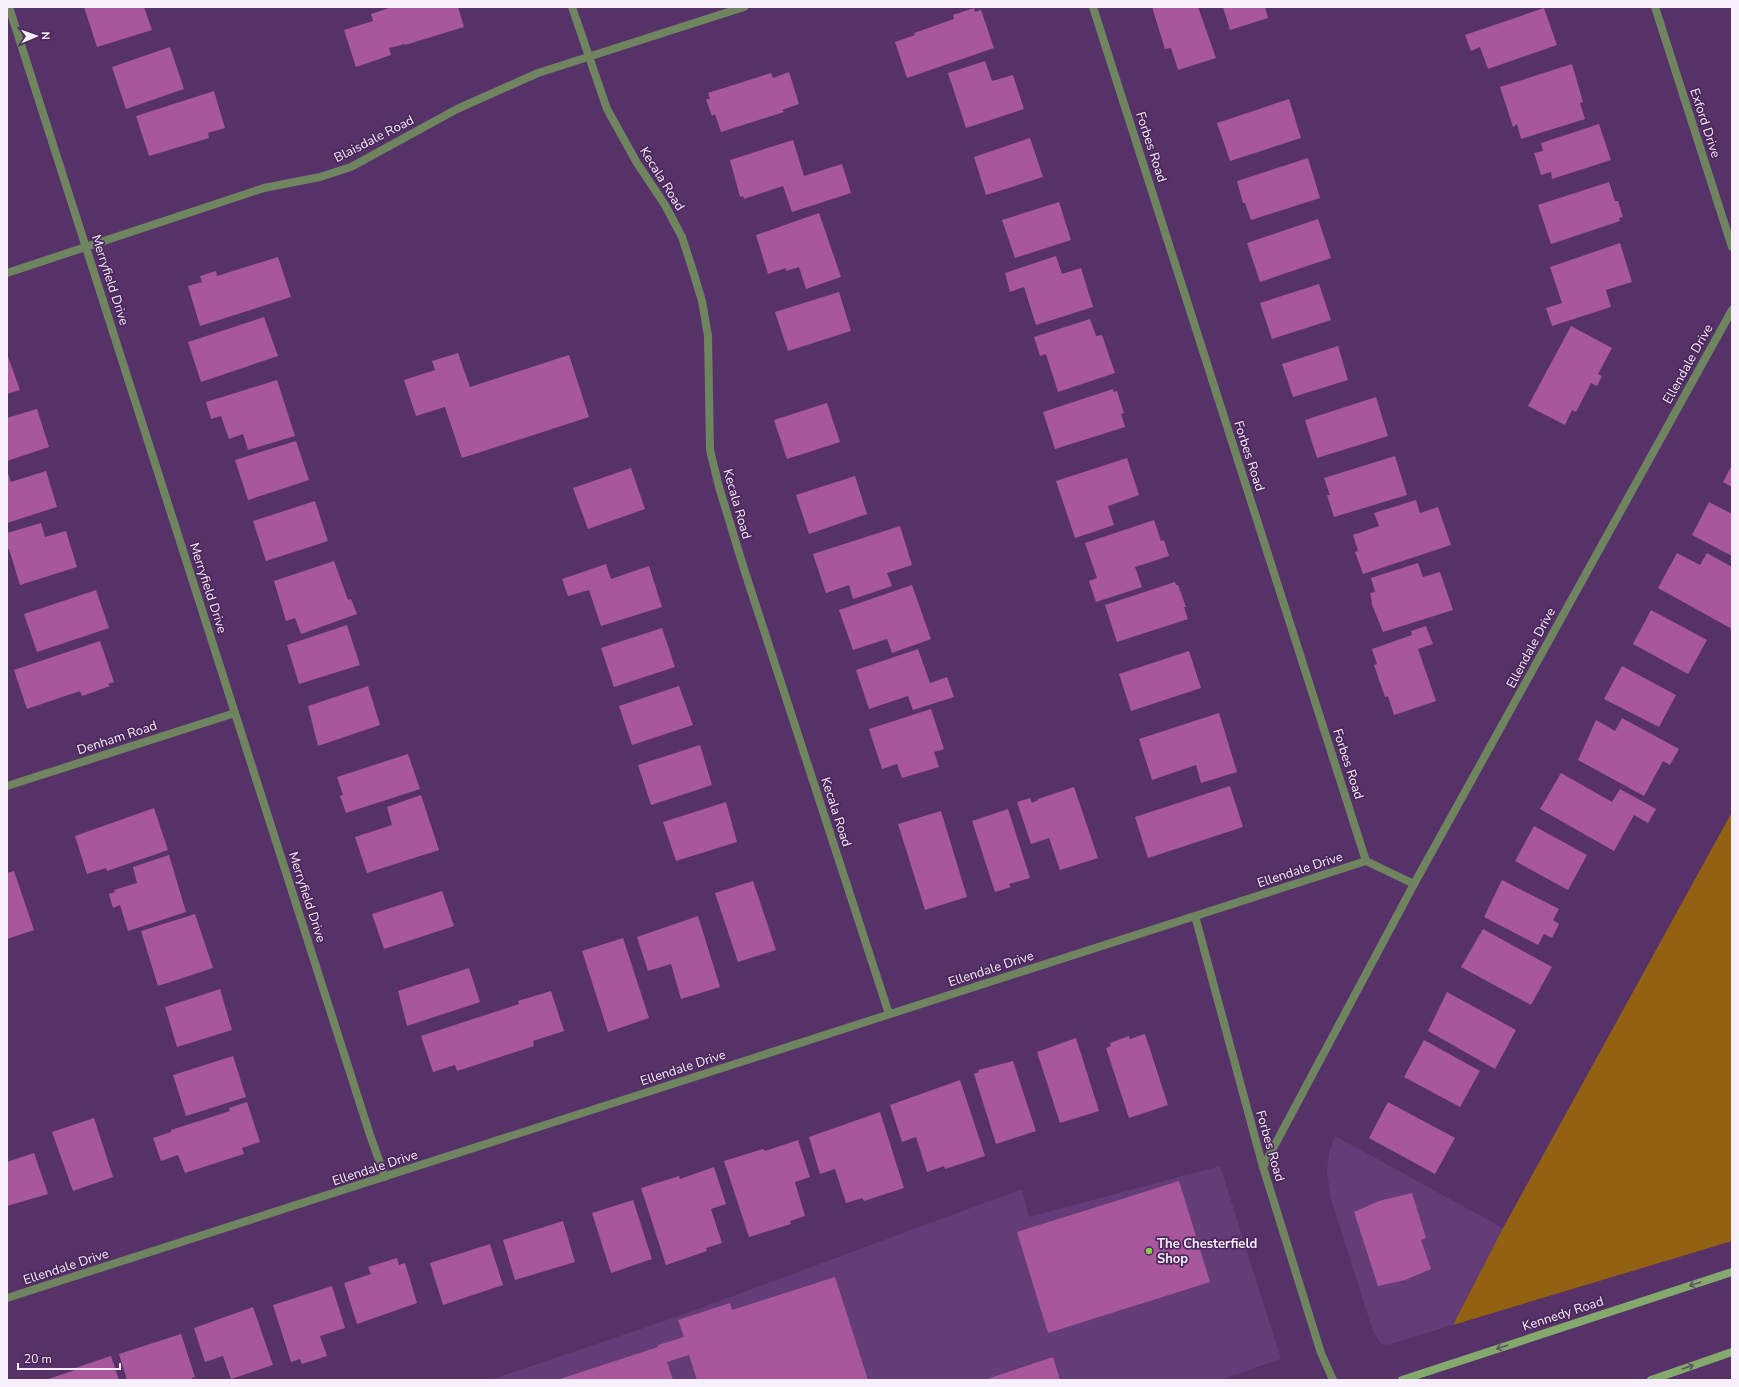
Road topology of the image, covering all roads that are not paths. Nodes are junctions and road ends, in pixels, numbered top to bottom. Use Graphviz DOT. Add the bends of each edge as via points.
graph roads {
  1 [pos="9,7"];
  2 [pos="572,7"];
  3 [pos="744,7"];
  4 [pos="1093,7"];
  5 [pos="1654,7"];
  6 [pos="589,56"];
  7 [pos="86,247"];
  8 [pos="1732,247"];
  9 [pos="7,273"];
  10 [pos="1732,310"];
  11 [pos="235,713"];
  12 [pos="7,786"];
  13 [pos="1366,861"];
  14 [pos="1414,884"];
  15 [pos="1195,916"];
  16 [pos="889,1014"];
  17 [pos="1263,1167"];
  18 [pos="385,1177"];
  19 [pos="1732,1272"];
  20 [pos="7,1298"];
  21 [pos="1732,1352"];
  22 [pos="1333,1380"];
  23 [pos="1402,1380"];
  24 [pos="1651,1380"];
  1 -- 7 [label="street, Merryfield Drive"];
  2 -- 6 [label="street, Kecala Road"];
  3 -- 6 [label="street, Blaisdale Road"];
  4 -- 13 [label="street, Forbes Road"];
  5 -- 8 [label="street, Exford Drive"];
  6 -- 7 [label="street, Blaisdale Road" via="538,73 456,109 351,167 320,177 264,188"];
  6 -- 16 [label="street, Kecala Road" via="607,109 682,237 693,271 702,301 708,336 710,450 719,487"];
  7 -- 9 [label="street, Blaisdale Road"];
  7 -- 11 [label="street, Merryfield Drive"];
  10 -- 14 [label="street, Ellendale Drive"];
  11 -- 12 [label="street, Denham Road"];
  11 -- 18 [label="street, Merryfield Drive"];
  13 -- 14 [label="street"];
  13 -- 15 [label="street, Ellendale Drive"];
  14 -- 17 [label="street, Ellendale Drive"];
  15 -- 16 [label="street, Ellendale Drive"];
  15 -- 17 [label="street, Forbes Road"];
  16 -- 18 [label="street, Ellendale Drive"];
  17 -- 22 [label="street, Forbes Road" via="1319,1346"];
  18 -- 20 [label="street, Ellendale Drive"];
  19 -- 23 [label="main road, Kennedy Road, one-way"];
  24 -- 21 [label="main road, one-way"];
}
